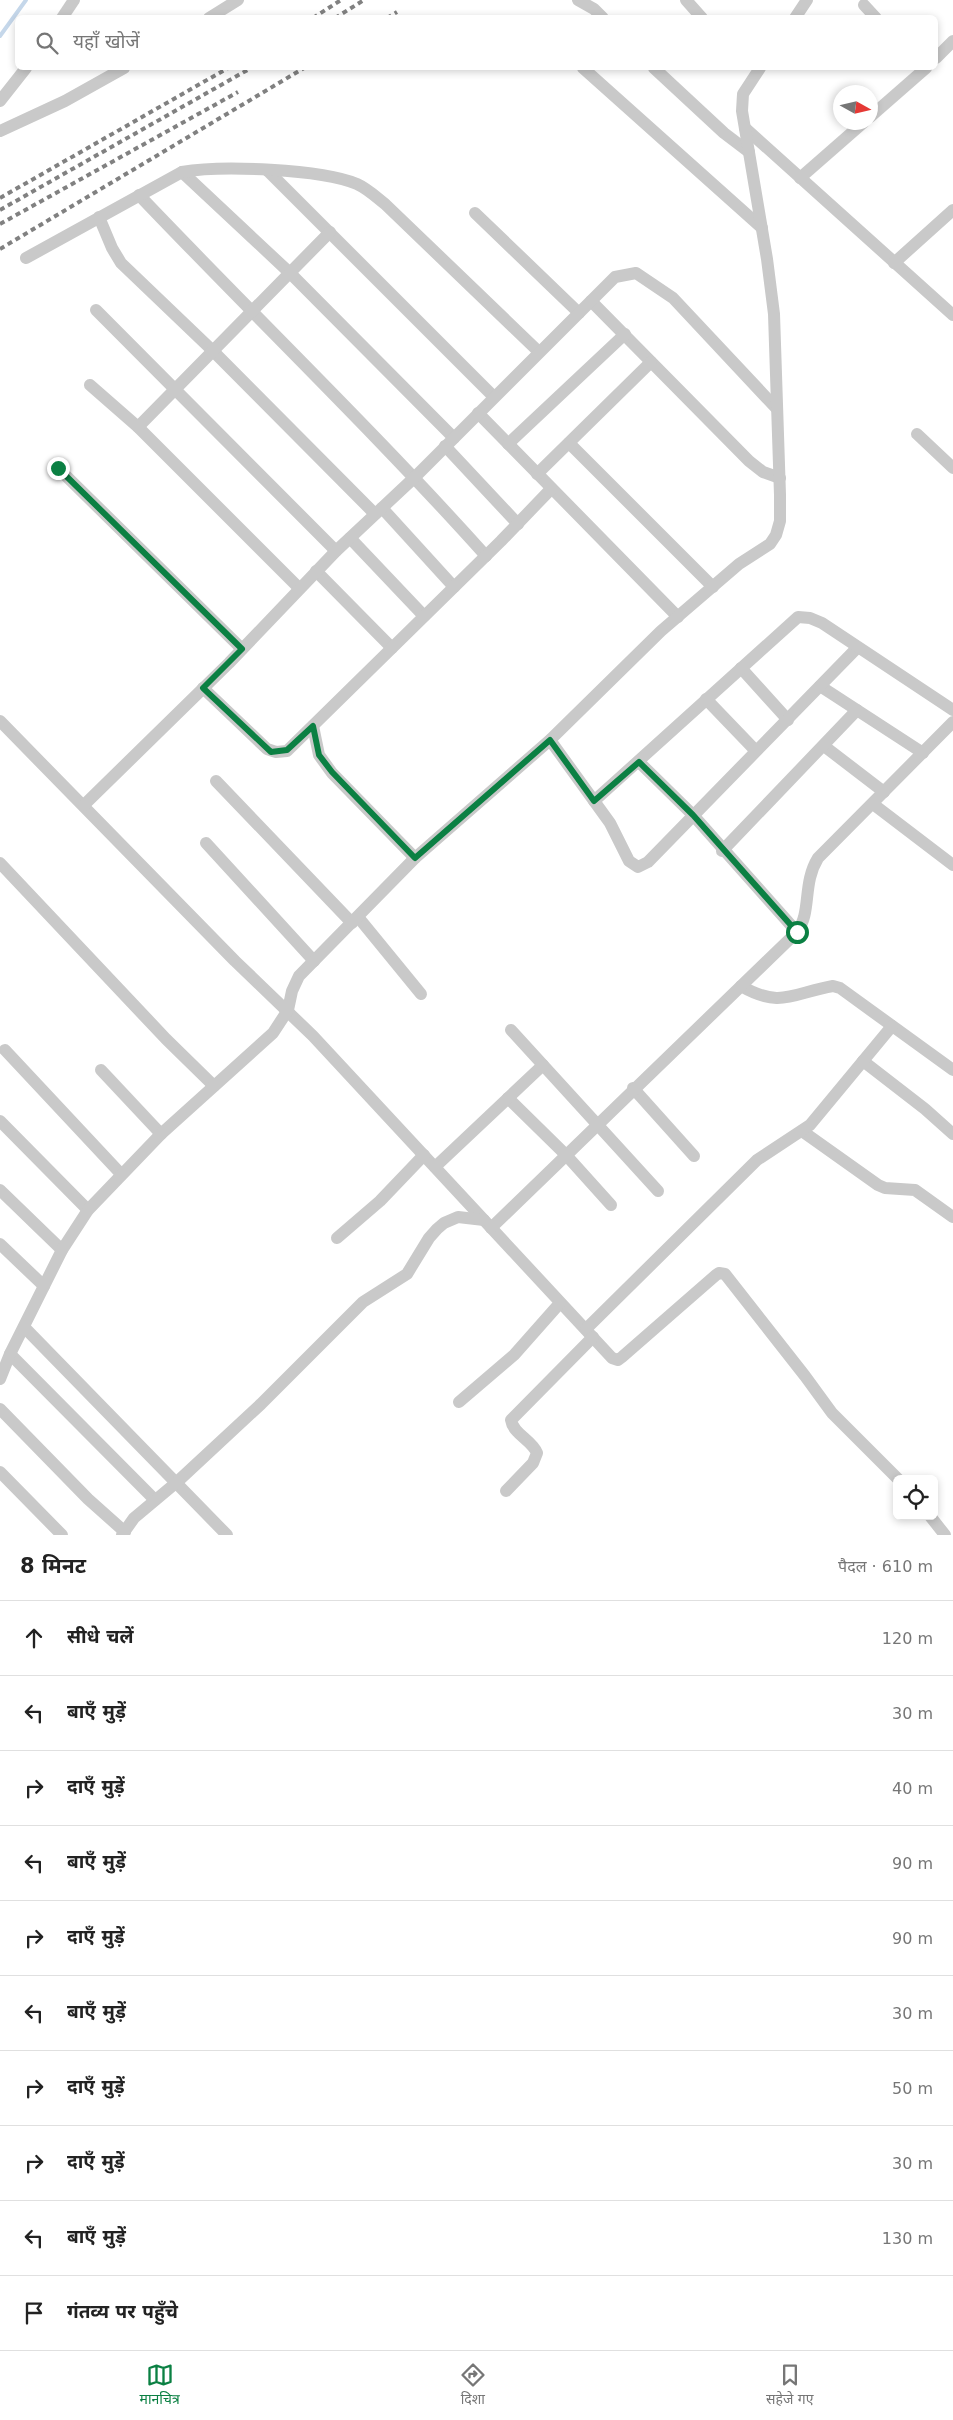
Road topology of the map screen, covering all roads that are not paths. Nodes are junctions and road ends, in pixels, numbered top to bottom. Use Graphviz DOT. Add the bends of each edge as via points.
graph roads {
  1 [pos="74,0"];
  2 [pos="238,0"];
  3 [pos="578,0"];
  4 [pos="686,0"];
  5 [pos="864,5"];
  6 [pos="64,15"];
  7 [pos="213,15"];
  8 [pos="600,15"];
  9 [pos="699,15"];
  10 [pos="873,15"];
  11 [pos="953,42"];
  12 [pos="938,56"];
  13 [pos="24,70"];
  14 [pos="121,70"];
  15 [pos="585,70"];
  16 [pos="656,70"];
  17 [pos="755,70"];
  18 [pos="922,70"];
  19 [pos="0,101"];
  20 [pos="878,110"];
  21 [pos="744,128"];
  22 [pos="855,130"];
  23 [pos="0,131"];
  24 [pos="749,152"];
  25 [pos="268,171"];
  26 [pos="182,172"];
  27 [pos="800,178"];
  28 [pos="139,195"];
  29 [pos="953,210"];
  30 [pos="475,214"];
  31 [pos="99,218"];
  32 [pos="762,228"];
  33 [pos="330,232"];
  34 [pos="26,258"];
  35 [pos="894,263"];
  36 [pos="291,274"];
  37 [pos="591,301"];
  38 [pos="96,310"];
  39 [pos="251,313"];
  40 [pos="579,313"];
  41 [pos="953,315"];
  42 [pos="625,334"];
  43 [pos="213,351"];
  44 [pos="539,352"];
  45 [pos="651,362"];
  46 [pos="90,385"];
  47 [pos="175,389"];
  48 [pos="494,397"];
  49 [pos="778,410"];
  50 [pos="478,413"];
  51 [pos="138,426"];
  52 [pos="917,434"];
  53 [pos="450,442"];
  54 [pos="569,443"];
  55 [pos="508,444"];
  56 [pos="58,468"];
  57 [pos="953,468"];
  58 [pos="537,474"];
  59 [pos="415,477"];
  60 [pos="780,478"];
  61 [pos="551,489"];
  62 [pos="378,511"];
  63 [pos="518,524"];
  64 [pos="350,538"];
  65 [pos="336,551"];
  66 [pos="486,556"];
  67 [pos="316,571"];
  68 [pos="713,586"];
  69 [pos="454,587"];
  70 [pos="300,588"];
  71 [pos="424,616"];
  72 [pos="678,617"];
  73 [pos="392,648"];
  74 [pos="858,648"];
  75 [pos="242,649"];
  76 [pos="741,668"];
  77 [pos="820,686"];
  78 [pos="203,688"];
  79 [pos="706,699"];
  80 [pos="857,710"];
  81 [pos="953,710"];
  82 [pos="788,720"];
  83 [pos="0,721"];
  84 [pos="953,722"];
  85 [pos="313,726"];
  86 [pos="550,740"];
  87 [pos="824,746"];
  88 [pos="755,750"];
  89 [pos="923,754"];
  90 [pos="639,762"];
  91 [pos="216,780"];
  92 [pos="884,792"];
  93 [pos="594,801"];
  94 [pos="873,804"];
  95 [pos="84,805"];
  96 [pos="693,815"];
  97 [pos="206,843"];
  98 [pos="722,851"];
  99 [pos="415,858"];
  100 [pos="0,862"];
  101 [pos="953,865"];
  102 [pos="355,920"];
  103 [pos="797,932"];
  104 [pos="314,961"];
  105 [pos="741,986"];
  106 [pos="421,994"];
  107 [pos="288,1010"];
  108 [pos="892,1026"];
  109 [pos="511,1030"];
  110 [pos="5,1050"];
  111 [pos="863,1061"];
  112 [pos="543,1065"];
  113 [pos="101,1070"];
  114 [pos="953,1070"];
  115 [pos="214,1086"];
  116 [pos="634,1088"];
  117 [pos="508,1098"];
  118 [pos="0,1121"];
  119 [pos="597,1123"];
  120 [pos="802,1132"];
  121 [pos="161,1134"];
  122 [pos="953,1134"];
  123 [pos="424,1155"];
  124 [pos="566,1156"];
  125 [pos="694,1156"];
  126 [pos="435,1167"];
  127 [pos="121,1174"];
  128 [pos="0,1190"];
  129 [pos="658,1191"];
  130 [pos="611,1205"];
  131 [pos="88,1210"];
  132 [pos="953,1217"];
  133 [pos="487,1224"];
  134 [pos="336,1238"];
  135 [pos="0,1244"];
  136 [pos="62,1250"];
  137 [pos="44,1286"];
  138 [pos="560,1303"];
  139 [pos="24,1327"];
  140 [pos="589,1333"];
  141 [pos="10,1354"];
  142 [pos="0,1379"];
  143 [pos="459,1402"];
  144 [pos="0,1408"];
  145 [pos="0,1472"];
  146 [pos="894,1475"];
  147 [pos="177,1482"];
  148 [pos="506,1492"];
  149 [pos="155,1500"];
  150 [pos="933,1520"];
  151 [pos="953,1527"];
  152 [pos="124,1533"];
  153 [pos="62,1535"];
  154 [pos="227,1535"];
  155 [pos="945,1535"];
  1 -- 6 [label="street"];
  2 -- 7 [label="street"];
  3 -- 8 [label="street"];
  4 -- 9 [label="street"];
  5 -- 10 [label="street"];
  11 -- 12 [label="street"];
  13 -- 19 [label="street"];
  14 -- 23 [label="street" via="72,98"];
  15 -- 32 [label="street"];
  16 -- 24 [label="street"];
  17 -- 21 [label="street" via="743,94"];
  18 -- 20 [label="street"];
  21 -- 24 [label="street"];
  21 -- 27 [label="street"];
  22 -- 27 [label="street"];
  24 -- 32 [label="street"];
  25 -- 26 [label="street" via="203,168"];
  25 -- 33 [label="street"];
  25 -- 44 [label="street" via="340,178 369,190"];
  26 -- 28 [label="street"];
  26 -- 36 [label="street"];
  27 -- 35 [label="street"];
  28 -- 31 [label="street"];
  28 -- 39 [label="street"];
  29 -- 35 [label="street"];
  30 -- 40 [label="street"];
  31 -- 34 [label="street"];
  31 -- 43 [label="street" via="121,262"];
  32 -- 49 [label="street" via="774,314"];
  33 -- 36 [label="street"];
  33 -- 48 [label="street"];
  35 -- 41 [label="street"];
  36 -- 39 [label="street"];
  36 -- 53 [label="street"];
  37 -- 40 [label="street"];
  37 -- 42 [label="street"];
  37 -- 49 [label="street" via="614,277 636,273 644,277 673,298"];
  38 -- 47 [label="street"];
  39 -- 43 [label="street"];
  39 -- 59 [label="street"];
  40 -- 44 [label="street"];
  42 -- 45 [label="street"];
  42 -- 55 [label="street"];
  43 -- 47 [label="street"];
  43 -- 62 [label="street"];
  44 -- 48 [label="street"];
  45 -- 54 [label="street"];
  45 -- 60 [label="street" via="753,465 768,475"];
  46 -- 51 [label="street"];
  47 -- 51 [label="street"];
  47 -- 65 [label="street"];
  48 -- 50 [label="street"];
  49 -- 60 [label="street"];
  50 -- 53 [label="street"];
  50 -- 55 [label="street"];
  51 -- 70 [label="street"];
  52 -- 57 [label="street"];
  53 -- 59 [label="street"];
  53 -- 63 [label="street"];
  54 -- 58 [label="street"];
  54 -- 68 [label="street"];
  55 -- 58 [label="street"];
  56 -- 75 [label="street"];
  58 -- 61 [label="street"];
  59 -- 62 [label="street"];
  59 -- 66 [label="street"];
  60 -- 68 [label="street" via="780,521 770,544"];
  61 -- 63 [label="street"];
  61 -- 72 [label="street"];
  62 -- 64 [label="street"];
  62 -- 69 [label="street"];
  63 -- 66 [label="street"];
  64 -- 65 [label="street"];
  64 -- 71 [label="street"];
  65 -- 67 [label="street"];
  66 -- 69 [label="street"];
  67 -- 70 [label="street"];
  67 -- 73 [label="street"];
  68 -- 72 [label="street"];
  69 -- 71 [label="street"];
  70 -- 75 [label="street"];
  71 -- 73 [label="street"];
  72 -- 86 [label="street"];
  73 -- 85 [label="street"];
  74 -- 76 [label="street" via="816,620 798,617"];
  74 -- 77 [label="street"];
  74 -- 81 [label="street"];
  75 -- 78 [label="street"];
  76 -- 79 [label="street"];
  76 -- 82 [label="street"];
  77 -- 80 [label="street"];
  77 -- 82 [label="street"];
  78 -- 85 [label="street" via="271,752 287,750"];
  78 -- 95 [label="street"];
  79 -- 88 [label="street"];
  79 -- 90 [label="street"];
  80 -- 87 [label="street"];
  80 -- 89 [label="street"];
  82 -- 88 [label="street"];
  83 -- 95 [label="street"];
  84 -- 89 [label="street"];
  85 -- 99 [label="street" via="319,755 332,772"];
  86 -- 93 [label="street"];
  86 -- 99 [label="street"];
  87 -- 92 [label="street"];
  87 -- 98 [label="street"];
  88 -- 96 [label="street"];
  89 -- 92 [label="street"];
  90 -- 93 [label="street"];
  90 -- 96 [label="street"];
  91 -- 102 [label="street"];
  92 -- 94 [label="street"];
  93 -- 96 [label="street" via="630,861 638,867 648,862"];
  94 -- 101 [label="street"];
  94 -- 103 [label="street" via="828,846 811,869 804,918"];
  95 -- 107 [label="street" via="234,961"];
  96 -- 98 [label="street"];
  97 -- 104 [label="street"];
  98 -- 103 [label="street"];
  99 -- 102 [label="street"];
  100 -- 115 [label="street" via="166,1040"];
  102 -- 104 [label="street"];
  102 -- 106 [label="street"];
  103 -- 105 [label="street"];
  104 -- 107 [label="street" via="296,983"];
  105 -- 108 [label="street" via="756,994 782,999 833,986"];
  105 -- 116 [label="street"];
  107 -- 115 [label="street" via="273,1033"];
  107 -- 123 [label="street"];
  108 -- 111 [label="street"];
  108 -- 114 [label="street"];
  109 -- 112 [label="street"];
  110 -- 127 [label="street"];
  111 -- 120 [label="street" via="818,1118"];
  111 -- 122 [label="street"];
  112 -- 117 [label="street"];
  112 -- 119 [label="street"];
  113 -- 121 [label="street"];
  115 -- 121 [label="street"];
  116 -- 119 [label="street"];
  116 -- 125 [label="street"];
  117 -- 124 [label="street"];
  117 -- 126 [label="street"];
  118 -- 131 [label="street"];
  119 -- 124 [label="street"];
  119 -- 129 [label="street"];
  120 -- 132 [label="street" via="878,1185 915,1190"];
  120 -- 140 [label="street" via="758,1160"];
  121 -- 127 [label="street"];
  123 -- 126 [label="street"];
  123 -- 134 [label="street" via="384,1198"];
  124 -- 130 [label="street"];
  124 -- 133 [label="street"];
  126 -- 133 [label="street"];
  127 -- 131 [label="street"];
  128 -- 136 [label="street"];
  131 -- 136 [label="street"];
  133 -- 138 [label="street"];
  133 -- 147 [label="street" via="458,1217 437,1229 407,1274 364,1302"];
  135 -- 137 [label="street"];
  136 -- 137 [label="street"];
  137 -- 139 [label="street"];
  138 -- 140 [label="street"];
  138 -- 143 [label="street" via="510,1358"];
  139 -- 141 [label="street"];
  139 -- 147 [label="street"];
  140 -- 146 [label="street" via="612,1358 618,1360 716,1275 725,1274 832,1413"];
  140 -- 148 [label="street" via="512,1420 512,1426 537,1454"];
  141 -- 142 [label="street"];
  141 -- 149 [label="street"];
  144 -- 152 [label="street"];
  145 -- 153 [label="street"];
  147 -- 149 [label="street"];
  147 -- 154 [label="street"];
  149 -- 152 [label="street" via="134,1518"];
  150 -- 155 [label="street"];
  151 -- 155 [label="street"];
}
